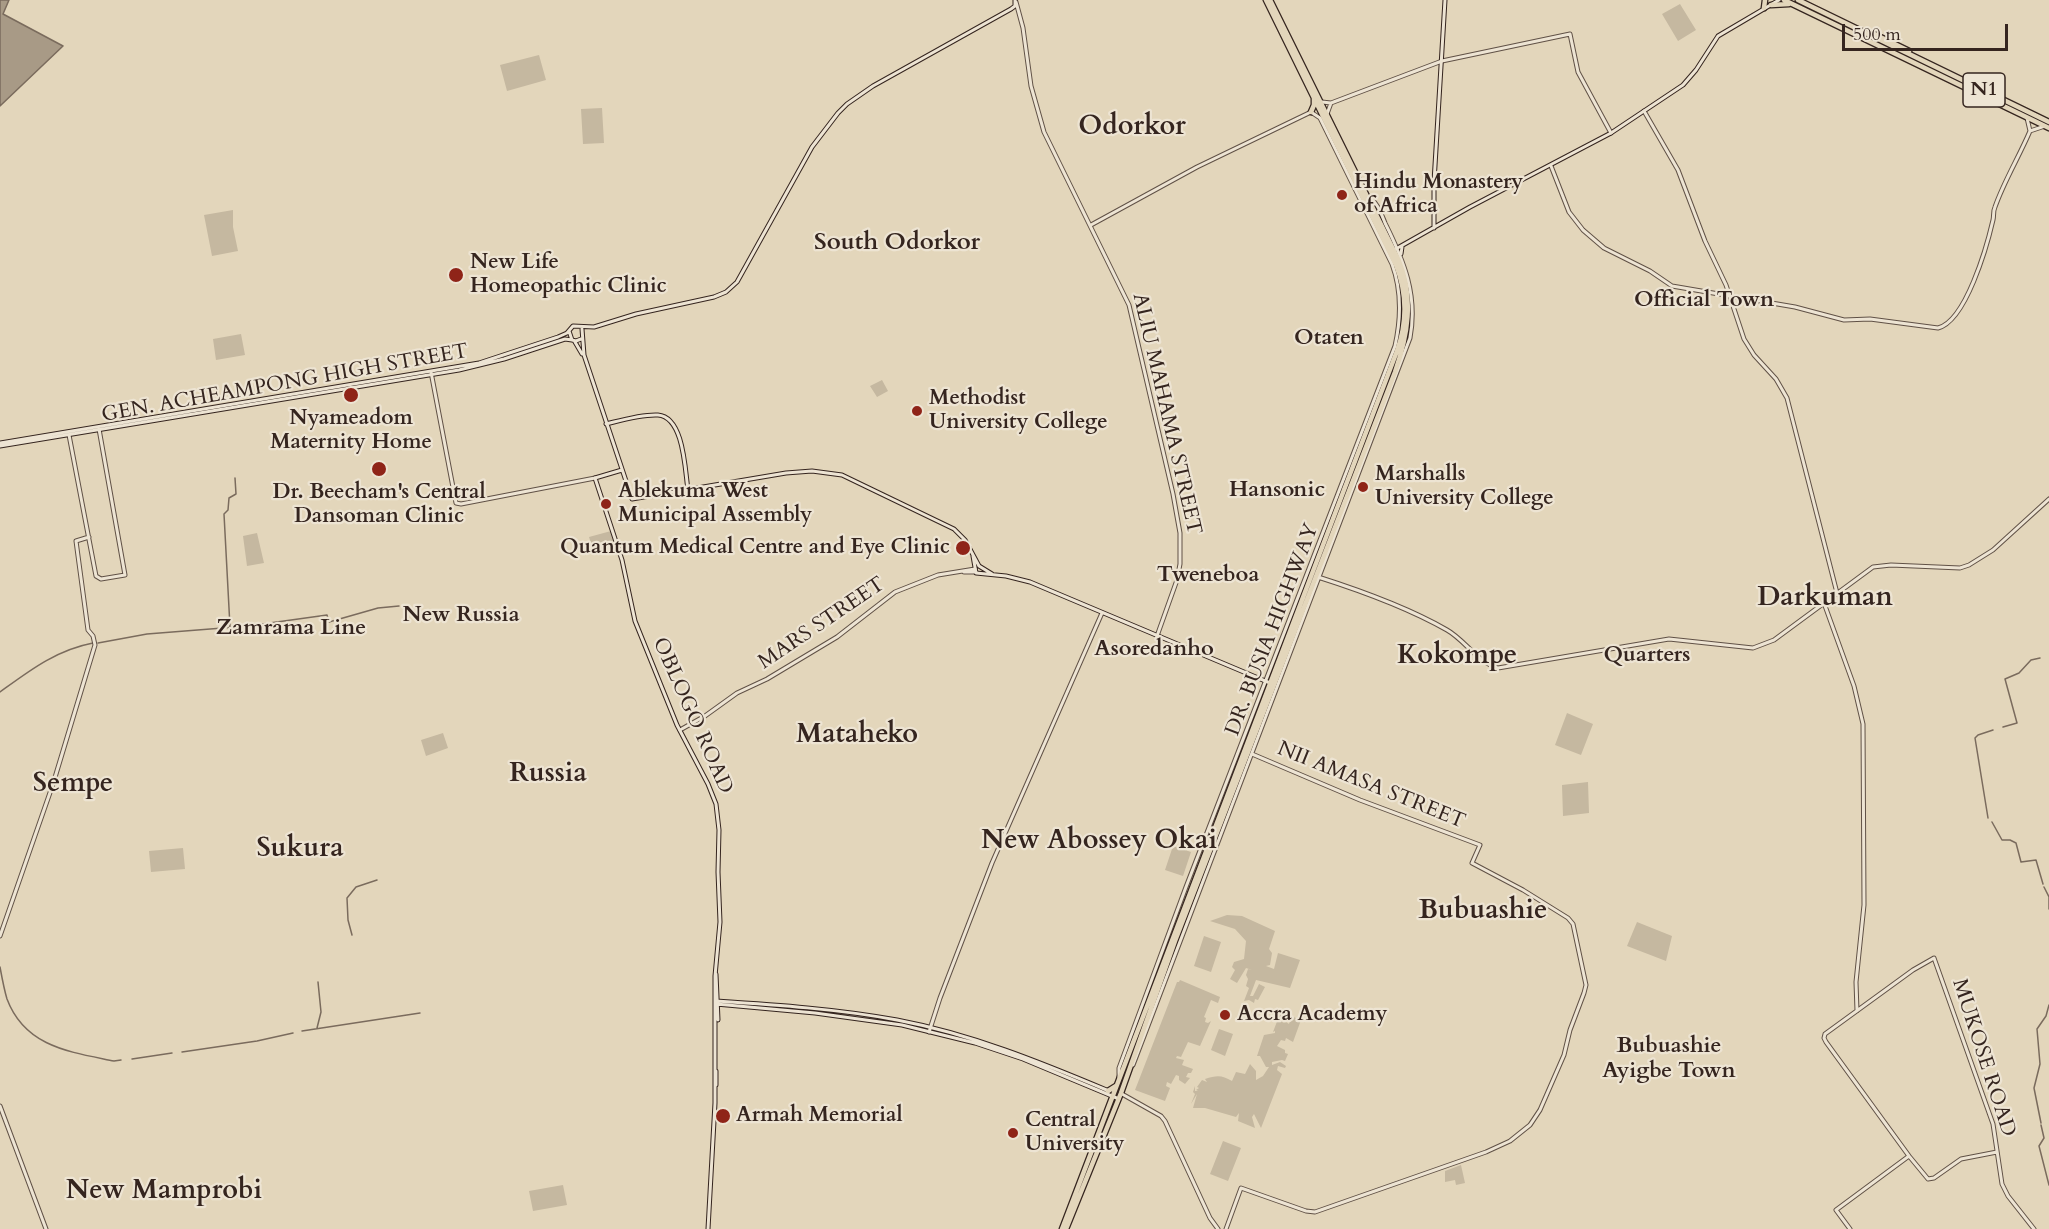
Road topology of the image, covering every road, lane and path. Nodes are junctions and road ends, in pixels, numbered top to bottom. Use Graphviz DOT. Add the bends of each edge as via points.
graph roads {
  1 [pos="1268,0"];
  2 [pos="1445,0"];
  3 [pos="1765,0"];
  4 [pos="1777,0"];
  5 [pos="1784,0"];
  6 [pos="1805,0"];
  7 [pos="1796,2"];
  8 [pos="1015,4"];
  9 [pos="1771,5"];
  10 [pos="1812,7"];
  11 [pos="1764,8"];
  12 [pos="1442,61"];
  13 [pos="1314,96"];
  14 [pos="1322,102"];
  15 [pos="1331,103"];
  16 [pos="1644,111"];
  17 [pos="1311,112"];
  18 [pos="1327,114"];
  19 [pos="2026,116"];
  20 [pos="2048,125"];
  21 [pos="2030,131"];
  22 [pos="1611,134"];
  23 [pos="1551,166"];
  24 [pos="1353,180"];
  25 [pos="1090,225"];
  26 [pos="1434,228"];
  27 [pos="1403,246"];
  28 [pos="1394,251"];
  29 [pos="1401,255"];
  30 [pos="1729,295"];
  31 [pos="581,327"];
  32 [pos="594,327"];
  33 [pos="569,331"];
  34 [pos="1409,331"];
  35 [pos="583,337"];
  36 [pos="573,340"];
  37 [pos="584,355"];
  38 [pos="431,373"];
  39 [pos="1385,376"];
  40 [pos="606,424"];
  41 [pos="99,429"];
  42 [pos="69,435"];
  43 [pos="0,444"];
  44 [pos="1361,452"];
  45 [pos="622,470"];
  46 [pos="595,478"];
  47 [pos="688,490"];
  48 [pos="2049,499"];
  49 [pos="1343,500"];
  50 [pos="89,537"];
  51 [pos="978,569"];
  52 [pos="1315,577"];
  53 [pos="1307,585"];
  54 [pos="1837,593"];
  55 [pos="1824,603"];
  56 [pos="1294,609"];
  57 [pos="1102,613"];
  58 [pos="1157,636"];
  59 [pos="1280,675"];
  60 [pos="1270,683"];
  61 [pos="680,730"];
  62 [pos="1252,754"];
  63 [pos="1236,766"];
  64 [pos="1185,928"];
  65 [pos="0,936"];
  66 [pos="1175,941"];
  67 [pos="1153,995"];
  68 [pos="717,1003"];
  69 [pos="1857,1011"];
  70 [pos="1147,1012"];
  71 [pos="930,1030"];
  72 [pos="1131,1042"];
  73 [pos="1124,1065"];
  74 [pos="1119,1077"];
  75 [pos="1126,1077"];
  76 [pos="1117,1084"];
  77 [pos="1107,1092"];
  78 [pos="1116,1096"];
  79 [pos="0,1106"];
  80 [pos="1997,1152"];
  81 [pos="1909,1156"];
  82 [pos="1226,1228"];
  83 [pos="46,1229"];
  84 [pos="708,1229"];
  85 [pos="1064,1229"];
  86 [pos="1218,1229"];
  87 [pos="1850,1229"];
  88 [pos="2034,1229"];
  1 -- 13 [label="highway, DR. BUSIA HIGHWAY"];
  1 -- 14 [label="highway, DR. BUSIA HIGHWAY"];
  2 -- 12 [label="street"];
  3 -- 11 [label="highway"];
  4 -- 9 [label="street"];
  4 -- 11 [label="street"];
  5 -- 7 [label="highway, N1"];
  6 -- 10 [label="highway"];
  7 -- 9 [label="highway"];
  7 -- 10 [label="highway, N1"];
  7 -- 19 [label="highway, N1"];
  8 -- 25 [label="street, ALIU MAHAMA STREET" via="1036,110"];
  8 -- 32 [label="street" via="873,86 838,113 812,147 737,282 726,292"];
  9 -- 11 [label="street"];
  10 -- 20 [label="highway, N1" via="1879,35"];
  11 -- 16 [label="street" via="1718,36 1689,79"];
  12 -- 15 [label="street"];
  12 -- 22 [label="street" via="1570,34 1578,72"];
  12 -- 26 [label="street"];
  13 -- 17 [label="highway"];
  13 -- 24 [label="highway, DR. BUSIA HIGHWAY"];
  14 -- 15 [label="street"];
  14 -- 18 [label="highway, DR. BUSIA HIGHWAY"];
  15 -- 18 [label="street"];
  16 -- 22 [label="street"];
  16 -- 30 [label="street" via="1678,170"];
  17 -- 24 [label="street" via="1320,118"];
  17 -- 25 [label="street"];
  18 -- 28 [label="highway, DR. BUSIA HIGHWAY"];
  19 -- 20 [label="highway, N1"];
  19 -- 21 [label="street"];
  20 -- 21 [label="street"];
  21 -- 30 [label="street" via="1998,199 1967,299 1948,324 1935,328 1870,319 1844,320"];
  22 -- 23 [label="street"];
  23 -- 26 [label="street"];
  23 -- 30 [label="street" via="1571,216 1601,246 1672,286"];
  24 -- 28 [label="highway, DR. BUSIA HIGHWAY"];
  24 -- 39 [label="street, DR. BUSIA HIGHWAY" via="1392,264 1399,289 1398,332"];
  25 -- 58 [label="street, ALIU MAHAMA STREET" via="1130,305 1180,532 1177,580"];
  26 -- 27 [label="street"];
  27 -- 28 [label="street"];
  27 -- 29 [label="street"];
  28 -- 29 [label="street, DR. BUSIA HIGHWAY"];
  28 -- 34 [label="highway, DR. BUSIA HIGHWAY" via="1408,298"];
  28 -- 39 [label="highway, DR. BUSIA HIGHWAY" via="1405,310 1400,344"];
  29 -- 34 [label="street, DR. BUSIA HIGHWAY" via="1412,292"];
  30 -- 54 [label="street" via="1749,348 1776,379 1789,403"];
  31 -- 32 [label="street"];
  31 -- 33 [label="street" via="573,326"];
  31 -- 35 [label="street"];
  32 -- 35 [label="street"];
  33 -- 36 [label="street"];
  33 -- 38 [label="street, GEN. ACHEAMPONG HIGH STREET" via="494,359"];
  34 -- 44 [label="highway, DR. BUSIA HIGHWAY"];
  34 -- 52 [label="street, DR. BUSIA HIGHWAY" via="1398,373"];
  35 -- 36 [label="street"];
  35 -- 37 [label="street"];
  36 -- 37 [label="street"];
  36 -- 38 [label="street, GEN. ACHEAMPONG HIGH STREET" via="565,339 481,365"];
  37 -- 40 [label="street"];
  38 -- 41 [label="street, GEN. ACHEAMPONG HIGH STREET"];
  38 -- 46 [label="street" via="456,503"];
  39 -- 44 [label="highway, DR. BUSIA HIGHWAY"];
  39 -- 56 [label="street, DR. BUSIA HIGHWAY"];
  40 -- 45 [label="street"];
  40 -- 47 [label="street" via="656,415 672,422 678,433"];
  41 -- 42 [label="street, GEN. ACHEAMPONG HIGH STREET"];
  41 -- 43 [label="street, GEN. ACHEAMPONG HIGH STREET"];
  41 -- 50 [label="street" via="124,575 98,578"];
  42 -- 43 [label="street, GEN. ACHEAMPONG HIGH STREET"];
  42 -- 50 [label="street"];
  44 -- 49 [label="highway, DR. BUSIA HIGHWAY"];
  45 -- 46 [label="street"];
  45 -- 47 [label="street" via="632,499"];
  46 -- 61 [label="street, OBLOGO ROAD" via="622,560 635,621"];
  47 -- 51 [label="street" via="800,471 834,473 954,529"];
  48 -- 54 [label="street" via="1973,564 1960,568 1878,566"];
  49 -- 52 [label="highway, DR. BUSIA HIGHWAY"];
  49 -- 52 [label="highway, DR. BUSIA HIGHWAY"];
  50 -- 65 [label="street" via="76,541 88,630 94,643 55,776"];
  51 -- 57 [label="street, MARS STREET" via="1027,581"];
  51 -- 61 [label="street, MARS STREET" via="930,578 895,592 837,637"];
  52 -- 53 [label="highway, DR. BUSIA HIGHWAY"];
  52 -- 55 [label="street" via="1438,625 1487,664 1498,668 1669,639 1757,647 1774,640"];
  52 -- 59 [label="highway, DR. BUSIA HIGHWAY"];
  53 -- 56 [label="highway"];
  53 -- 60 [label="highway, DR. BUSIA HIGHWAY"];
  54 -- 55 [label="street"];
  55 -- 69 [label="street" via="1862,713 1864,915 1856,982"];
  56 -- 60 [label="street, DR. BUSIA HIGHWAY"];
  57 -- 58 [label="street, MARS STREET"];
  57 -- 71 [label="street" via="1001,840"];
  58 -- 60 [label="street, MARS STREET"];
  59 -- 60 [label="highway, DR. BUSIA HIGHWAY"];
  59 -- 62 [label="street, DR. BUSIA HIGHWAY"];
  60 -- 63 [label="highway, DR. BUSIA HIGHWAY"];
  60 -- 66 [label="highway, DR. BUSIA HIGHWAY"];
  61 -- 68 [label="street, OBLOGO ROAD" via="708,784 720,830"];
  62 -- 64 [label="street, DR. BUSIA HIGHWAY"];
  62 -- 82 [label="street, NII AMASA STREET" via="1480,845 1472,863 1523,890 1573,924 1586,986 1564,1054 1540,1110 1519,1135 1500,1146 1324,1210 1312,1212 1241,1188"];
  63 -- 67 [label="highway, DR. BUSIA HIGHWAY"];
  63 -- 72 [label="street, DR. BUSIA HIGHWAY" via="1186,887"];
  64 -- 66 [label="highway"];
  64 -- 75 [label="street, DR. BUSIA HIGHWAY"];
  66 -- 67 [label="highway, DR. BUSIA HIGHWAY"];
  67 -- 70 [label="highway, DR. BUSIA HIGHWAY"];
  68 -- 71 [label="street" via="853,1013"];
  68 -- 84 [label="street, OBLOGO ROAD"];
  69 -- 80 [label="street, MUKOSE ROAD" via="1934,958 1991,1119"];
  69 -- 81 [label="street" via="1824,1036 1826,1042"];
  70 -- 72 [label="highway, DR. BUSIA HIGHWAY"];
  70 -- 75 [label="highway, DR. BUSIA HIGHWAY"];
  71 -- 77 [label="street" via="1023,1059"];
  72 -- 73 [label="highway, DR. BUSIA HIGHWAY"];
  72 -- 74 [label="street, DR. BUSIA HIGHWAY"];
  73 -- 74 [label="highway, DR. BUSIA HIGHWAY"];
  73 -- 78 [label="highway"];
  74 -- 76 [label="highway, DR. BUSIA HIGHWAY"];
  75 -- 78 [label="highway, DR. BUSIA HIGHWAY"];
  76 -- 77 [label="highway"];
  76 -- 78 [label="highway, DR. BUSIA HIGHWAY"];
  77 -- 78 [label="highway"];
  77 -- 78 [label="street"];
  78 -- 85 [label="highway, DR. BUSIA HIGHWAY"];
  78 -- 85 [label="highway, DR. BUSIA HIGHWAY"];
  78 -- 86 [label="street" via="1165,1121"];
  79 -- 83 [label="street"];
  80 -- 81 [label="street" via="1957,1160 1929,1179"];
  80 -- 88 [label="street, MUKOSE ROAD" via="2005,1191"];
  81 -- 87 [label="street" via="1836,1210"];
}
